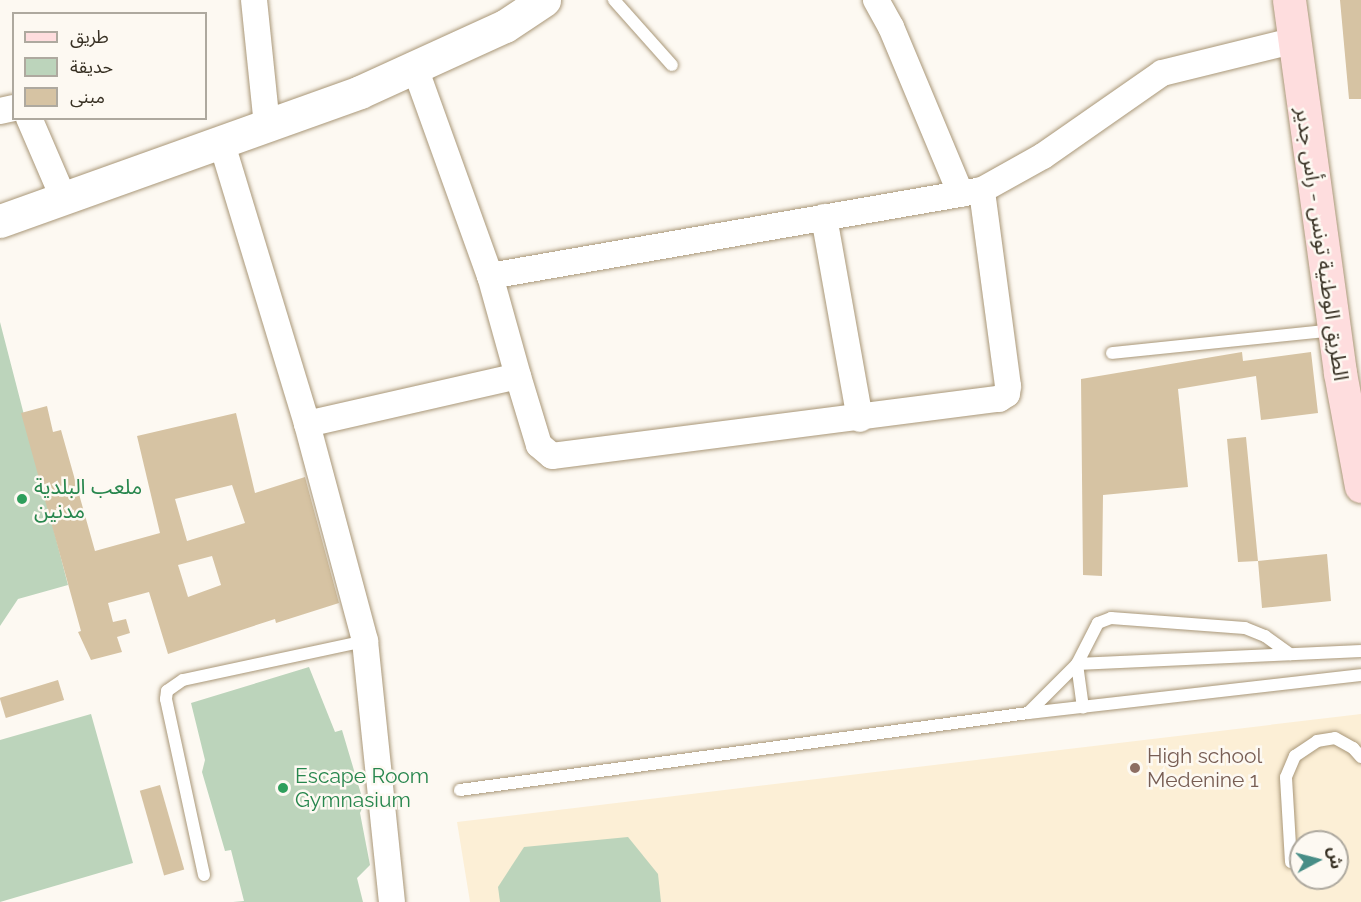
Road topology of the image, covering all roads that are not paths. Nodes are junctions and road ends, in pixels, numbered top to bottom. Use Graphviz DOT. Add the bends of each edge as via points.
graph roads {
  1 [pos="254,0"];
  2 [pos="544,0"];
  3 [pos="614,0"];
  4 [pos="876,0"];
  5 [pos="1289,0"];
  6 [pos="1292,41"];
  7 [pos="414,65"];
  8 [pos="672,65"];
  9 [pos="30,120"];
  10 [pos="267,125"];
  11 [pos="222,144"];
  12 [pos="972,192"];
  13 [pos="63,197"];
  14 [pos="824,217"];
  15 [pos="0,221"];
  16 [pos="490,276"];
  17 [pos="1334,330"];
  18 [pos="1112,353"];
  19 [pos="1350,371"];
  20 [pos="518,376"];
  21 [pos="860,419"];
  22 [pos="307,424"];
  23 [pos="1361,486"];
  24 [pos="365,641"];
  25 [pos="1361,651"];
  26 [pos="1290,654"];
  27 [pos="1077,664"];
  28 [pos="1361,675"];
  29 [pos="1083,708"];
  30 [pos="1028,712"];
  31 [pos="1361,757"];
  32 [pos="460,790"];
  33 [pos="1289,830"];
  34 [pos="204,875"];
  35 [pos="392,902"];
  1 -- 10 [label="street"];
  2 -- 7 [label="street" via="505,26"];
  3 -- 8 [label="lane"];
  4 -- 12 [label="street"];
  5 -- 6 [label="main road, الطريق الوطنية تونس - رأس جدير"];
  6 -- 12 [label="street" via="1161,73 1043,156"];
  6 -- 17 [label="main road, الطريق الوطنية تونس - رأس جدير"];
  7 -- 10 [label="street" via="360,92"];
  7 -- 16 [label="street"];
  9 -- 13 [label="street"];
  10 -- 11 [label="street"];
  11 -- 13 [label="street"];
  11 -- 22 [label="street"];
  12 -- 14 [label="street"];
  12 -- 21 [label="street" via="1007,394 991,401"];
  13 -- 15 [label="street"];
  14 -- 16 [label="street"];
  14 -- 21 [label="street"];
  16 -- 20 [label="street"];
  17 -- 18 [label="lane"];
  17 -- 19 [label="main road, الطريق الوطنية تونس - رأس جدير"];
  19 -- 23 [label="main road, الطريق الوطنية تونس - رأس جدير"];
  20 -- 21 [label="street" via="538,446 552,456"];
  20 -- 22 [label="street"];
  22 -- 24 [label="street"];
  24 -- 34 [label="lane" via="183,680 167,691"];
  24 -- 35 [label="street"];
  25 -- 26 [label="lane"];
  26 -- 27 [label="lane"];
  26 -- 27 [label="lane" via="1265,636 1245,628 1112,618 1098,623"];
  27 -- 29 [label="lane"];
  27 -- 30 [label="lane"];
  28 -- 29 [label="lane"];
  29 -- 30 [label="lane"];
  30 -- 32 [label="lane"];
  31 -- 33 [label="lane" via="1335,738 1317,741 1295,756 1286,777"];
}
